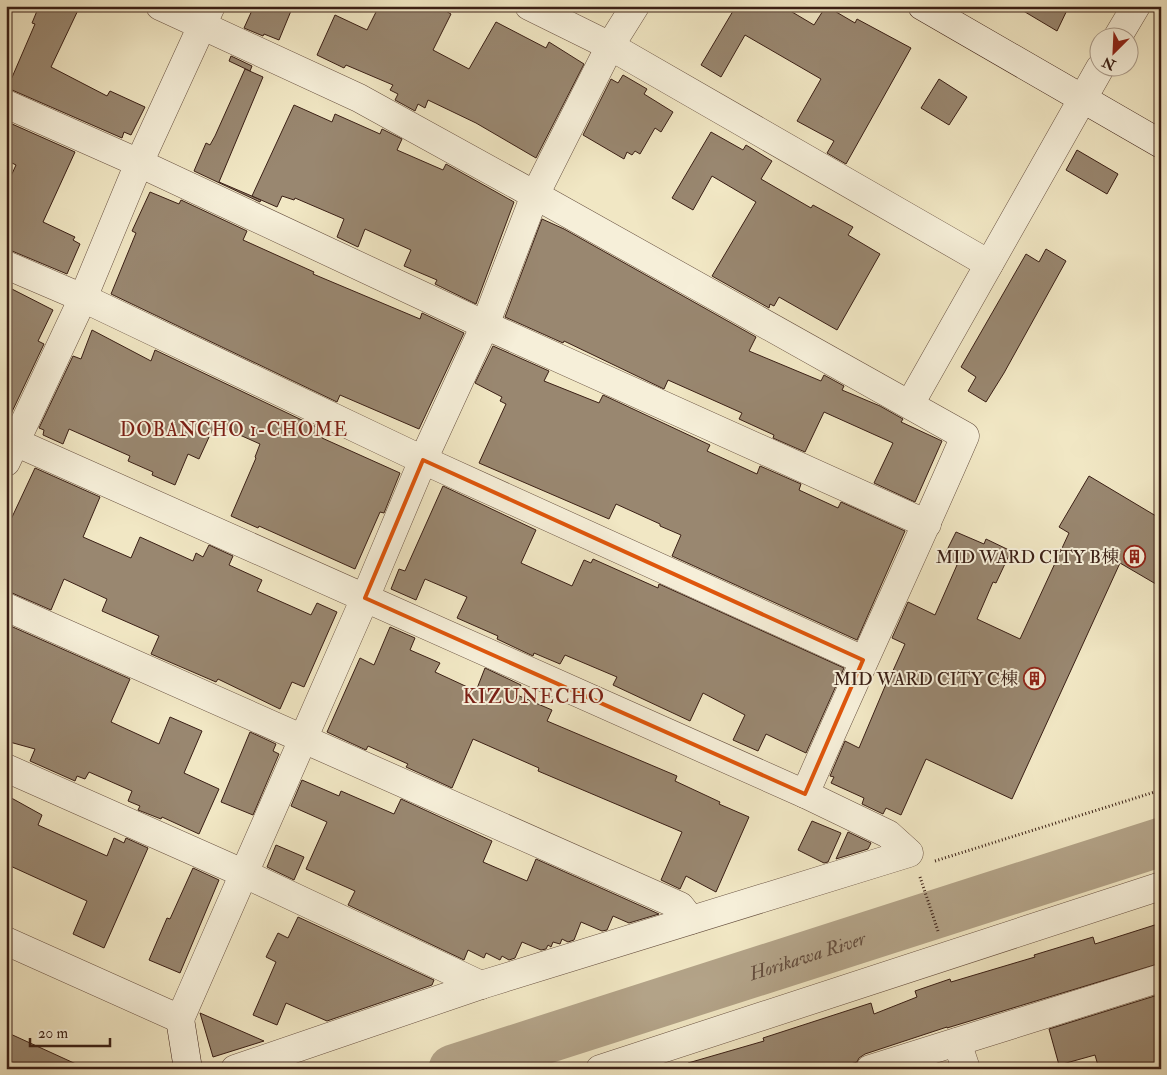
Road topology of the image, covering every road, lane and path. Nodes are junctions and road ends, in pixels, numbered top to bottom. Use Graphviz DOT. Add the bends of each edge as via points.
graph roads {
  1 [pos="160,6"];
  2 [pos="528,6"];
  3 [pos="635,6"];
  4 [pos="922,6"];
  5 [pos="1136,6"];
  6 [pos="207,16"];
  7 [pos="1123,28"];
  8 [pos="610,46"];
  9 [pos="1094,78"];
  10 [pos="1082,98"];
  11 [pos="6,104"];
  12 [pos="1161,144"];
  13 [pos="140,163"];
  14 [pos="535,195"];
  15 [pos="989,264"];
  16 [pos="6,265"];
  17 [pos="82,298"];
  18 [pos="485,325"];
  19 [pos="910,404"];
  20 [pos="9,447"];
  21 [pos="423,460"];
  22 [pos="927,524"];
  23 [pos="365,598"];
  24 [pos="6,607"];
  25 [pos="863,660"];
  26 [pos="304,739"];
  27 [pos="6,768"];
  28 [pos="805,794"];
  29 [pos="245,874"];
  30 [pos="920,875"];
  31 [pos="1161,886"];
  32 [pos="691,920"];
  33 [pos="940,939"];
  34 [pos="6,941"];
  35 [pos="1161,978"];
  36 [pos="481,985"];
  37 [pos="180,1019"];
  38 [pos="957,1042"];
  39 [pos="188,1069"];
  40 [pos="234,1069"];
  41 [pos="600,1069"];
  42 [pos="870,1069"];
  43 [pos="966,1069"];
  1 -- 6 [label="street"];
  2 -- 8 [label="street"];
  3 -- 8 [label="street"];
  4 -- 10 [label="street"];
  5 -- 7 [label="street"];
  6 -- 13 [label="street"];
  6 -- 14 [label="street"];
  8 -- 14 [label="street"];
  8 -- 15 [label="street"];
  9 -- 10 [label="street"];
  10 -- 12 [label="street"];
  10 -- 15 [label="street"];
  11 -- 13 [label="street"];
  13 -- 17 [label="street"];
  13 -- 18 [label="street"];
  14 -- 18 [label="street"];
  14 -- 19 [label="street"];
  15 -- 19 [label="street"];
  16 -- 17 [label="street"];
  17 -- 20 [label="street"];
  17 -- 21 [label="street"];
  18 -- 21 [label="street"];
  18 -- 22 [label="street"];
  19 -- 22 [label="street" via="965,436"];
  20 -- 23 [label="street"];
  21 -- 23 [label="street"];
  21 -- 25 [label="street"];
  22 -- 25 [label="street"];
  23 -- 26 [label="street"];
  23 -- 28 [label="street"];
  24 -- 26 [label="street"];
  25 -- 28 [label="street"];
  26 -- 29 [label="street"];
  26 -- 32 [label="street" via="680,906"];
  27 -- 29 [label="street"];
  28 -- 32 [label="street" via="888,834 909,853"];
  29 -- 36 [label="street"];
  29 -- 37 [label="street"];
  30 -- 33 [label="path"];
  31 -- 41 [label="street"];
  32 -- 36 [label="street"];
  34 -- 37 [label="street"];
  35 -- 38 [label="street"];
  36 -- 40 [label="street"];
  37 -- 39 [label="street"];
  38 -- 42 [label="street"];
  38 -- 43 [label="street"];
}
